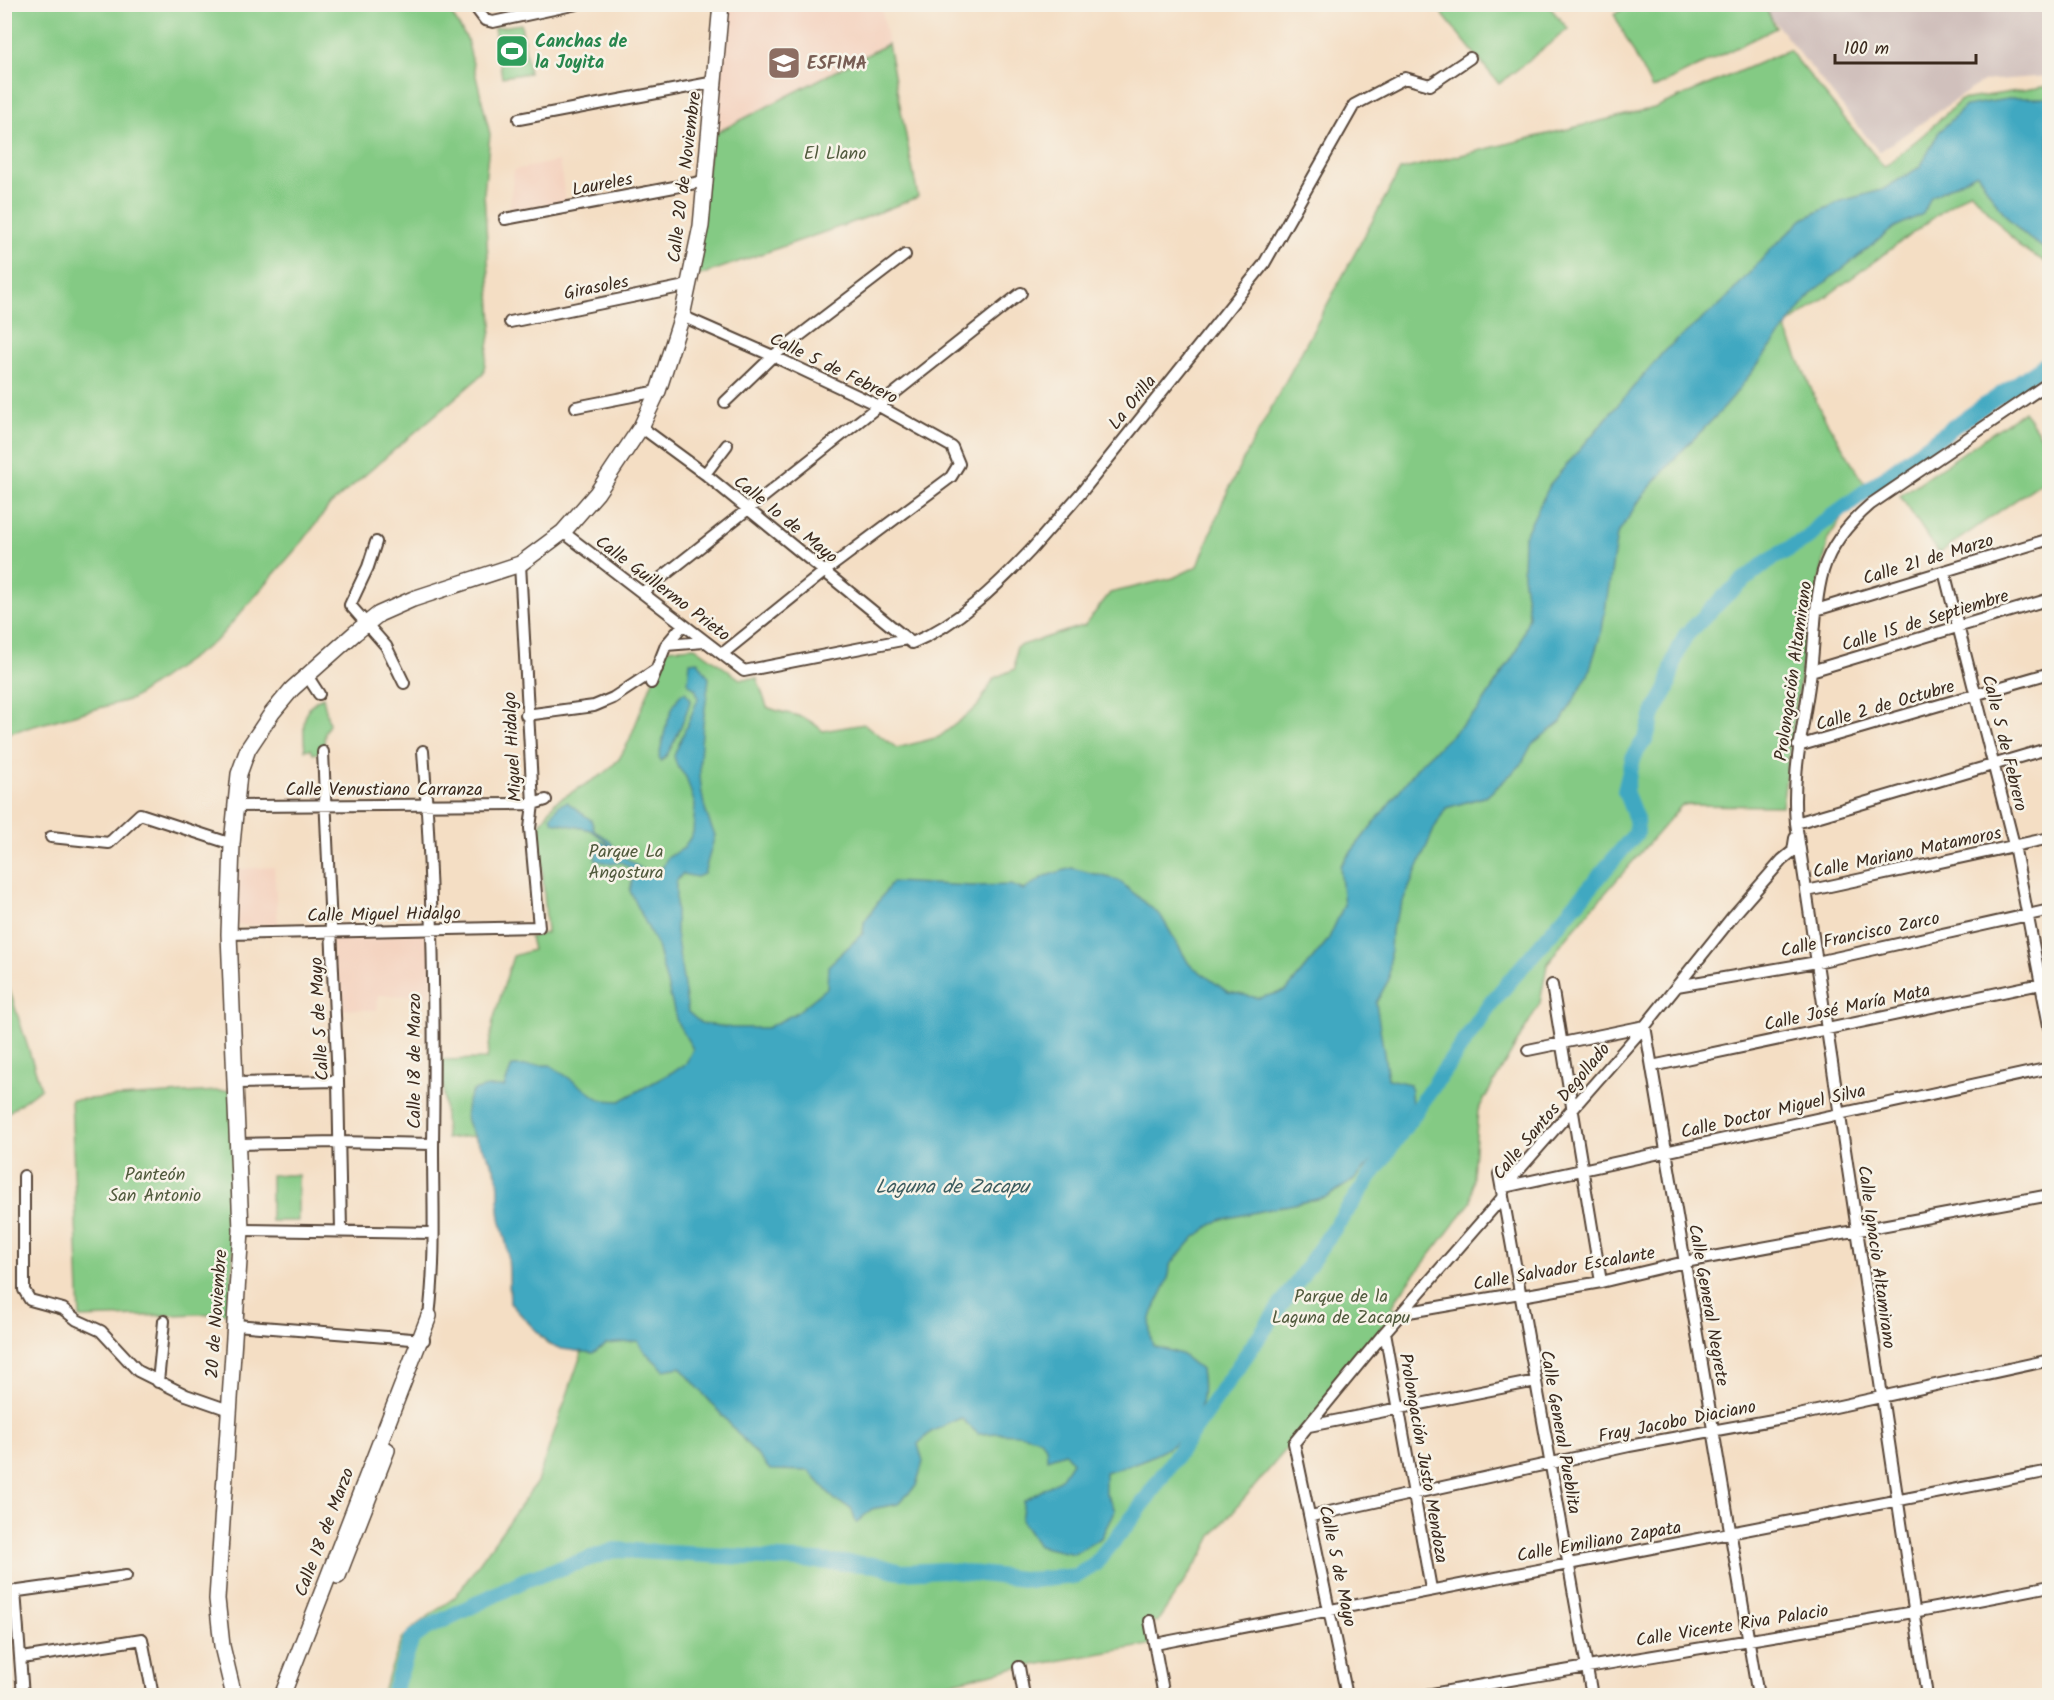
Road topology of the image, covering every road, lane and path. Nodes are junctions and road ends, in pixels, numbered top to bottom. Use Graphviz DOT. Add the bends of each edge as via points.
graph roads {
  1 [pos="473,4"];
  2 [pos="577,4"];
  3 [pos="721,4"];
  4 [pos="1470,58"];
  5 [pos="716,82"];
  6 [pos="519,119"];
  7 [pos="706,181"];
  8 [pos="505,219"];
  9 [pos="904,255"];
  10 [pos="690,285"];
  11 [pos="1021,293"];
  12 [pos="682,316"];
  13 [pos="510,322"];
  14 [pos="773,356"];
  15 [pos="2049,382"];
  16 [pos="658,391"];
  17 [pos="725,402"];
  18 [pos="877,405"];
  19 [pos="576,407"];
  20 [pos="641,427"];
  21 [pos="727,445"];
  22 [pos="705,474"];
  23 [pos="747,510"];
  24 [pos="562,532"];
  25 [pos="2049,539"];
  26 [pos="376,542"];
  27 [pos="520,564"];
  28 [pos="825,571"];
  29 [pos="1944,571"];
  30 [pos="642,593"];
  31 [pos="2049,599"];
  32 [pos="1815,610"];
  33 [pos="368,623"];
  34 [pos="683,625"];
  35 [pos="1959,627"];
  36 [pos="907,639"];
  37 [pos="704,642"];
  38 [pos="666,645"];
  39 [pos="722,654"];
  40 [pos="657,669"];
  41 [pos="744,671"];
  42 [pos="1811,671"];
  43 [pos="2049,674"];
  44 [pos="308,677"];
  45 [pos="404,683"];
  46 [pos="651,683"];
  47 [pos="319,694"];
  48 [pos="1976,696"];
  49 [pos="526,715"];
  50 [pos="1798,746"];
  51 [pos="2049,748"];
  52 [pos="423,751"];
  53 [pos="323,752"];
  54 [pos="1994,765"];
  55 [pos="546,800"];
  56 [pos="427,804"];
  57 [pos="533,804"];
  58 [pos="327,805"];
  59 [pos="235,806"];
  60 [pos="1796,823"];
  61 [pos="51,837"];
  62 [pos="2049,838"];
  63 [pos="232,844"];
  64 [pos="2014,845"];
  65 [pos="1793,851"];
  66 [pos="1802,861"];
  67 [pos="1807,891"];
  68 [pos="2049,910"];
  69 [pos="2027,915"];
  70 [pos="539,927"];
  71 [pos="331,931"];
  72 [pos="432,931"];
  73 [pos="230,934"];
  74 [pos="1817,962"];
  75 [pos="2045,983"];
  76 [pos="1552,985"];
  77 [pos="1677,986"];
  78 [pos="1645,1026"];
  79 [pos="1828,1028"];
  80 [pos="2049,1031"];
  81 [pos="1562,1042"];
  82 [pos="1528,1050"];
  83 [pos="1652,1066"];
  84 [pos="2049,1068"];
  85 [pos="338,1081"];
  86 [pos="237,1083"];
  87 [pos="1573,1108"];
  88 [pos="1838,1112"];
  89 [pos="337,1142"];
  90 [pos="239,1144"];
  91 [pos="434,1144"];
  92 [pos="1667,1152"];
  93 [pos="1581,1170"];
  94 [pos="1499,1174"];
  95 [pos="24,1176"];
  96 [pos="1503,1193"];
  97 [pos="2049,1195"];
  98 [pos="241,1230"];
  99 [pos="341,1230"];
  100 [pos="1857,1230"];
  101 [pos="433,1233"];
  102 [pos="1685,1262"];
  103 [pos="1601,1282"];
  104 [pos="1520,1293"];
  105 [pos="1403,1313"];
  106 [pos="429,1316"];
  107 [pos="164,1321"];
  108 [pos="236,1325"];
  109 [pos="1385,1332"];
  110 [pos="421,1340"];
  111 [pos="2049,1360"];
  112 [pos="1536,1381"];
  113 [pos="158,1382"];
  114 [pos="1880,1395"];
  115 [pos="1398,1408"];
  116 [pos="229,1410"];
  117 [pos="1309,1426"];
  118 [pos="1714,1429"];
  119 [pos="1294,1443"];
  120 [pos="1549,1464"];
  121 [pos="2049,1471"];
  122 [pos="1415,1492"];
  123 [pos="1897,1501"];
  124 [pos="1311,1516"];
  125 [pos="1730,1534"];
  126 [pos="1569,1563"];
  127 [pos="126,1576"];
  128 [pos="2049,1586"];
  129 [pos="1431,1589"];
  130 [pos="10,1592"];
  131 [pos="1330,1610"];
  132 [pos="1914,1613"];
  133 [pos="1150,1621"];
  134 [pos="1750,1639"];
  135 [pos="1155,1644"];
  136 [pos="22,1658"];
  137 [pos="1587,1665"];
  138 [pos="1019,1667"];
  139 [pos="23,1695"];
  140 [pos="153,1695"];
  141 [pos="234,1695"];
  142 [pos="282,1695"];
  143 [pos="290,1695"];
  144 [pos="1024,1695"];
  145 [pos="1164,1695"];
  146 [pos="1347,1695"];
  147 [pos="1420,1695"];
  148 [pos="1592,1695"];
  149 [pos="1758,1695"];
  150 [pos="1927,1695"];
  1 -- 2 [label="street" via="485,20 493,22"];
  3 -- 5 [label="main road, Calle 20 de Noviembre"];
  4 -- 36 [label="street, La Orilla" via="1430,85 1405,78 1354,105 1264,264 1081,493 1006,577 933,634 912,643"];
  5 -- 6 [label="street"];
  5 -- 7 [label="main road, Calle 20 de Noviembre"];
  7 -- 8 [label="street, Laureles"];
  7 -- 10 [label="main road, Calle 20 de Noviembre"];
  9 -- 14 [label="street"];
  10 -- 12 [label="main road, Calle 20 de Noviembre"];
  10 -- 13 [label="street, Girasoles"];
  11 -- 18 [label="street"];
  12 -- 14 [label="street, Calle 5 de Febrero"];
  12 -- 16 [label="main road, Calle 20 de Noviembre"];
  14 -- 17 [label="street"];
  14 -- 18 [label="street, Calle 5 de Febrero"];
  15 -- 32 [label="street, Prolongación Altamirano" via="1853,519 1828,560"];
  16 -- 19 [label="street"];
  16 -- 20 [label="main road, Calle 20 de Noviembre"];
  18 -- 23 [label="street"];
  18 -- 28 [label="street, Calle 5 de Febrero" via="951,447 959,464 951,477"];
  20 -- 22 [label="street, Calle 1o de Mayo"];
  20 -- 24 [label="main road, Calle 20 de Noviembre" via="597,493"];
  21 -- 22 [label="street"];
  22 -- 23 [label="street, Calle 1o de Mayo"];
  23 -- 28 [label="street, Calle 1o de Mayo"];
  23 -- 30 [label="street"];
  24 -- 27 [label="main road, Calle 20 de Noviembre"];
  24 -- 30 [label="street, Calle Guillermo Prieto"];
  25 -- 29 [label="street, Calle 21 de Marzo"];
  26 -- 33 [label="street" via="350,605"];
  27 -- 33 [label="main road, Calle 20 de Noviembre" via="413,599"];
  27 -- 49 [label="street, Miguel Hidalgo"];
  28 -- 36 [label="street, Calle 1o de Mayo"];
  28 -- 39 [label="street"];
  29 -- 32 [label="street, Calle 21 de Marzo"];
  29 -- 35 [label="street, Calle 5 de Febrero"];
  30 -- 34 [label="street, Calle Guillermo Prieto"];
  31 -- 35 [label="street, Calle 15 de Septiembre"];
  32 -- 42 [label="street, Prolongación Altamirano"];
  33 -- 44 [label="main road, Calle 20 de Noviembre"];
  33 -- 45 [label="street" via="386,646"];
  34 -- 37 [label="street, Calle Guillermo Prieto"];
  34 -- 38 [label="street"];
  35 -- 42 [label="street, Calle 15 de Septiembre"];
  35 -- 48 [label="street, Calle 5 de Febrero"];
  36 -- 41 [label="street, La Orilla"];
  37 -- 38 [label="street"];
  37 -- 39 [label="street, Calle Guillermo Prieto"];
  38 -- 40 [label="street"];
  39 -- 41 [label="street, Calle Guillermo Prieto"];
  40 -- 46 [label="street"];
  40 -- 49 [label="street" via="594,706"];
  42 -- 50 [label="street, Prolongación Altamirano"];
  43 -- 48 [label="street, Calle 2 de Octubre"];
  44 -- 47 [label="street"];
  44 -- 59 [label="main road, Calle 20 de Noviembre" via="272,713 248,749 239,774"];
  48 -- 50 [label="street, Calle 2 de Octubre"];
  48 -- 54 [label="street, Calle 5 de Febrero"];
  49 -- 57 [label="street, Miguel Hidalgo"];
  50 -- 60 [label="street, Prolongación Altamirano"];
  51 -- 54 [label="street"];
  52 -- 56 [label="street, Calle 18 de Marzo"];
  53 -- 58 [label="street, Calle 5 de Mayo"];
  54 -- 60 [label="street"];
  54 -- 64 [label="street, Calle 5 de Febrero"];
  55 -- 57 [label="street, Calle Venustiano Carranza"];
  56 -- 57 [label="street, Calle Venustiano Carranza"];
  56 -- 58 [label="street, Calle Venustiano Carranza"];
  56 -- 72 [label="street, Calle 18 de Marzo"];
  57 -- 70 [label="street, Miguel Hidalgo" via="530,828"];
  58 -- 59 [label="street, Calle Venustiano Carranza"];
  58 -- 71 [label="street, Calle 5 de Mayo"];
  59 -- 63 [label="main road, Calle 20 de Noviembre"];
  60 -- 65 [label="street"];
  60 -- 66 [label="street, Calle Ignacio Altamirano"];
  61 -- 63 [label="street" via="109,843 140,814"];
  62 -- 64 [label="street, Calle Mariano Matamoros"];
  63 -- 73 [label="main road, Calle 20 de Noviembre"];
  64 -- 67 [label="street, Calle Mariano Matamoros"];
  64 -- 69 [label="street, Calle 5 de Febrero"];
  65 -- 66 [label="street"];
  65 -- 77 [label="street, Calle Santos Degollado" via="1734,915"];
  66 -- 67 [label="street, Calle Ignacio Altamirano"];
  67 -- 74 [label="street, Calle Ignacio Altamirano"];
  68 -- 69 [label="street, Calle Francisco Zarco"];
  69 -- 74 [label="street, Calle Francisco Zarco"];
  69 -- 75 [label="street, Calle 5 de Febrero"];
  70 -- 72 [label="street, Calle Miguel Hidalgo"];
  71 -- 72 [label="street, Calle Miguel Hidalgo"];
  71 -- 73 [label="street, Calle Miguel Hidalgo"];
  71 -- 85 [label="street, Calle 5 de Mayo"];
  72 -- 91 [label="street, Calle 18 de Marzo"];
  73 -- 86 [label="main road, 20 de Noviembre"];
  74 -- 77 [label="street, Calle Francisco Zarco"];
  74 -- 79 [label="street, Calle Ignacio Altamirano"];
  75 -- 79 [label="street, Calle José María Mata"];
  75 -- 80 [label="street, Calle 5 de Febrero"];
  76 -- 81 [label="street"];
  77 -- 78 [label="street, Calle Santos Degollado"];
  78 -- 81 [label="street"];
  78 -- 83 [label="street, Calle General Negrete"];
  78 -- 87 [label="street, Calle Santos Degollado"];
  79 -- 83 [label="street, Calle José María Mata"];
  79 -- 88 [label="street, Calle Ignacio Altamirano"];
  81 -- 82 [label="street"];
  81 -- 87 [label="street"];
  83 -- 92 [label="street, Calle General Negrete"];
  84 -- 88 [label="street, Calle Doctor Miguel Silva"];
  85 -- 86 [label="street"];
  85 -- 89 [label="street, Calle 5 de Mayo"];
  86 -- 90 [label="main road, 20 de Noviembre"];
  87 -- 93 [label="street"];
  87 -- 96 [label="street, Calle Santos Degollado"];
  88 -- 92 [label="street, Calle Doctor Miguel Silva"];
  88 -- 100 [label="street, Calle Ignacio Altamirano"];
  89 -- 90 [label="street"];
  89 -- 91 [label="street"];
  89 -- 99 [label="street, Calle 5 de Mayo"];
  90 -- 98 [label="main road, 20 de Noviembre"];
  91 -- 101 [label="street, Calle 18 de Marzo"];
  92 -- 93 [label="street, Calle Doctor Miguel Silva"];
  92 -- 102 [label="street, Calle General Negrete"];
  93 -- 96 [label="street, Calle Doctor Miguel Silva"];
  93 -- 103 [label="street"];
  94 -- 96 [label="street, Calle General Pueblita"];
  95 -- 113 [label="street" via="24,1290 30,1300 63,1309 101,1331 138,1371"];
  96 -- 104 [label="street, Calle General Pueblita"];
  96 -- 105 [label="street, Calle Santos Degollado"];
  97 -- 100 [label="street, Calle Salvador Escalante"];
  98 -- 99 [label="street"];
  98 -- 108 [label="main road, 20 de Noviembre"];
  99 -- 101 [label="street"];
  100 -- 102 [label="street, Calle Salvador Escalante"];
  100 -- 114 [label="street, Calle Ignacio Altamirano"];
  101 -- 106 [label="street, Calle 18 de Marzo" via="434,1275"];
  102 -- 103 [label="street, Calle Salvador Escalante"];
  102 -- 118 [label="street, Calle General Negrete"];
  103 -- 104 [label="street, Calle Salvador Escalante"];
  104 -- 105 [label="street, Calle Salvador Escalante"];
  104 -- 112 [label="street, Calle General Pueblita"];
  105 -- 109 [label="street, Calle Santos Degollado"];
  106 -- 110 [label="main road, Calle 18 de Marzo"];
  107 -- 113 [label="street"];
  108 -- 110 [label="street"];
  108 -- 116 [label="main road, 20 de Noviembre"];
  109 -- 115 [label="street, Prolongación Justo Mendoza"];
  109 -- 117 [label="street, Calle Santos Degollado"];
  110 -- 142 [label="main road, Calle 18 de Marzo"];
  110 -- 143 [label="main road, Calle 18 de Marzo" via="369,1503"];
  111 -- 114 [label="street, Fray Jacobo Diaciano"];
  112 -- 115 [label="street"];
  112 -- 120 [label="street, Calle General Pueblita"];
  113 -- 116 [label="street"];
  114 -- 118 [label="street, Fray Jacobo Diaciano" via="1794,1416"];
  114 -- 123 [label="street, Calle Ignacio Altamirano"];
  115 -- 117 [label="street"];
  115 -- 122 [label="street, Prolongación Justo Mendoza"];
  116 -- 141 [label="main road, 20 de Noviembre" via="217,1599 222,1646"];
  117 -- 119 [label="street, Calle Santos Degollado"];
  118 -- 120 [label="street, Fray Jacobo Diaciano"];
  118 -- 125 [label="street, Calle General Negrete"];
  119 -- 124 [label="street, Calle 5 de Mayo"];
  120 -- 122 [label="street, Fray Jacobo Diaciano"];
  120 -- 126 [label="street, Calle General Pueblita"];
  121 -- 123 [label="street, Calle Emiliano Zapata"];
  122 -- 124 [label="street, Fray Jacobo Diaciano"];
  122 -- 129 [label="street, Prolongación Justo Mendoza"];
  123 -- 125 [label="street, Calle Emiliano Zapata"];
  123 -- 132 [label="street, Calle Ignacio Altamirano"];
  124 -- 131 [label="street, Calle 5 de Mayo"];
  125 -- 126 [label="street, Calle Emiliano Zapata"];
  125 -- 134 [label="street, Calle General Negrete"];
  126 -- 129 [label="street, Calle Emiliano Zapata"];
  126 -- 137 [label="street, Calle General Pueblita"];
  127 -- 130 [label="street"];
  128 -- 132 [label="street, Calle Vicente Riva Palacio"];
  129 -- 131 [label="street, Calle Emiliano Zapata"];
  130 -- 136 [label="street"];
  131 -- 135 [label="street, Calle Emiliano Zapata"];
  131 -- 146 [label="street, Calle 5 de Mayo"];
  132 -- 134 [label="street, Calle Vicente Riva Palacio"];
  132 -- 150 [label="street, Calle Ignacio Altamirano"];
  133 -- 135 [label="street"];
  134 -- 137 [label="street, Calle Vicente Riva Palacio"];
  134 -- 149 [label="street, Calle General Negrete"];
  135 -- 145 [label="street"];
  136 -- 139 [label="street"];
  136 -- 140 [label="street" via="142,1640"];
  137 -- 147 [label="street, Calle Vicente Riva Palacio"];
  137 -- 148 [label="street, Calle General Pueblita"];
  138 -- 144 [label="street"];
}
